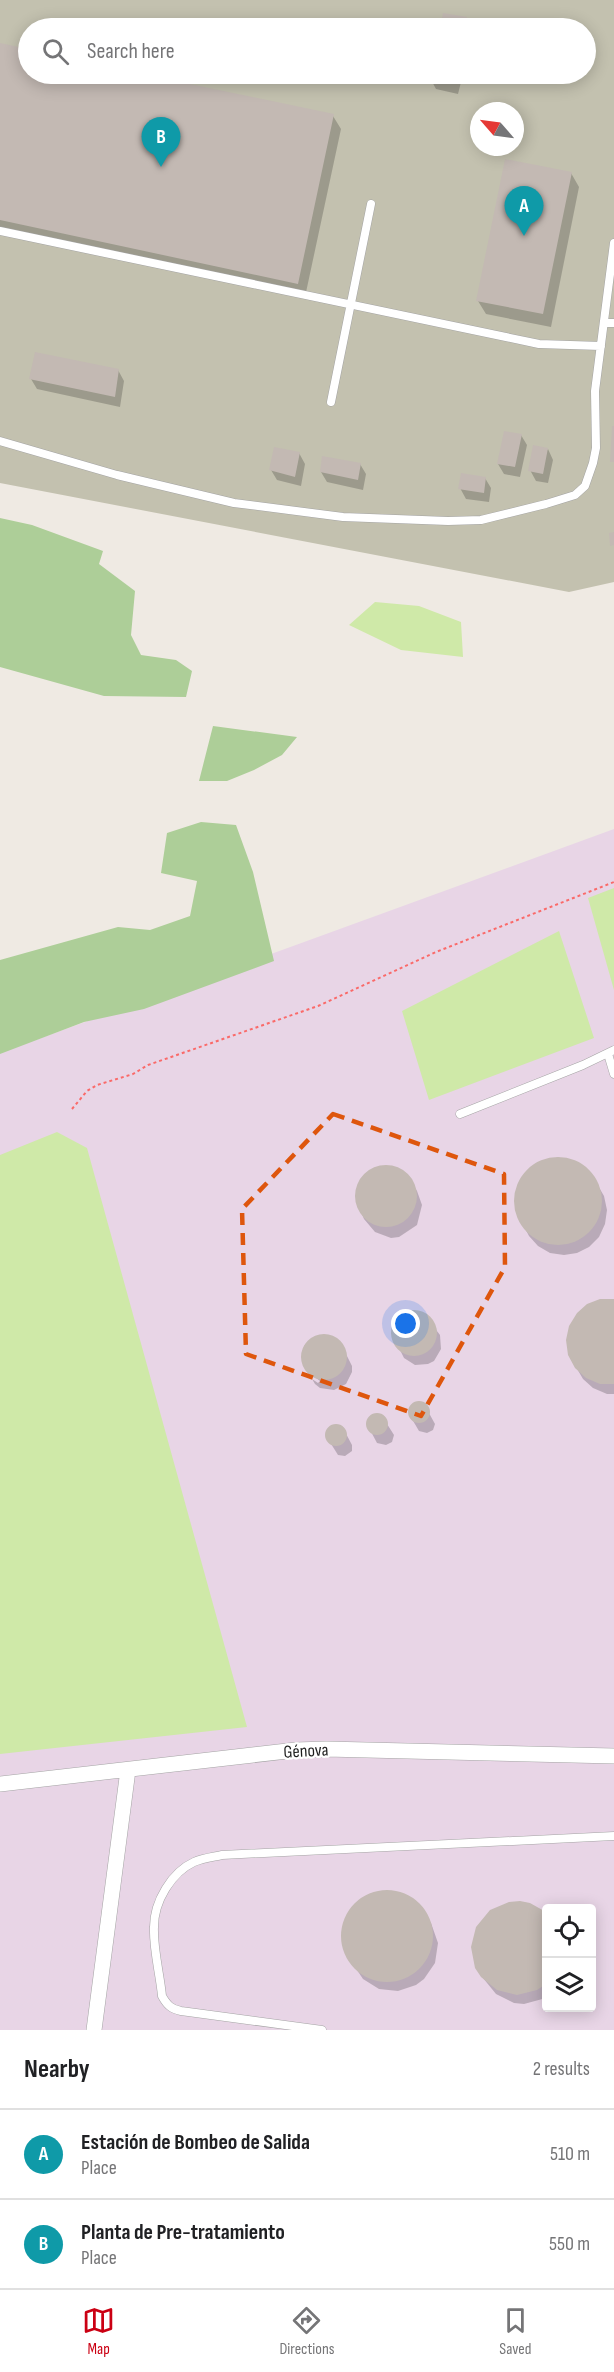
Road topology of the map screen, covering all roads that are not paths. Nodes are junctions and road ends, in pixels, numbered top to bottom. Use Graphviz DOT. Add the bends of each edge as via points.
graph roads {
  1 [pos="371,204"];
  2 [pos="0,231"];
  3 [pos="614,243"];
  4 [pos="351,304"];
  5 [pos="604,323"];
  6 [pos="614,323"];
  7 [pos="601,346"];
  8 [pos="331,402"];
  9 [pos="0,441"];
  10 [pos="611,1052"];
  11 [pos="614,1074"];
  12 [pos="460,1114"];
  13 [pos="614,1756"];
  14 [pos="128,1770"];
  15 [pos="0,1784"];
  16 [pos="614,1836"];
  17 [pos="94,2030"];
  18 [pos="322,2030"];
  1 -- 4 [label="lane"];
  2 -- 4 [label="lane"];
  3 -- 5 [label="lane"];
  4 -- 7 [label="lane" via="539,344"];
  4 -- 8 [label="lane"];
  5 -- 6 [label="lane"];
  5 -- 7 [label="lane"];
  7 -- 9 [label="lane" via="595,391 596,448 585,486 575,495 481,520 343,518 234,503"];
  10 -- 11 [label="lane"];
  10 -- 12 [label="lane"];
  13 -- 14 [label="street, Génova" via="326,1749"];
  14 -- 15 [label="street, Génova"];
  14 -- 17 [label="street"];
  16 -- 18 [label="lane" via="222,1855 196,1861 183,1869 160,1899 154,1927 162,1996 167,2005 173,2010"];
}
